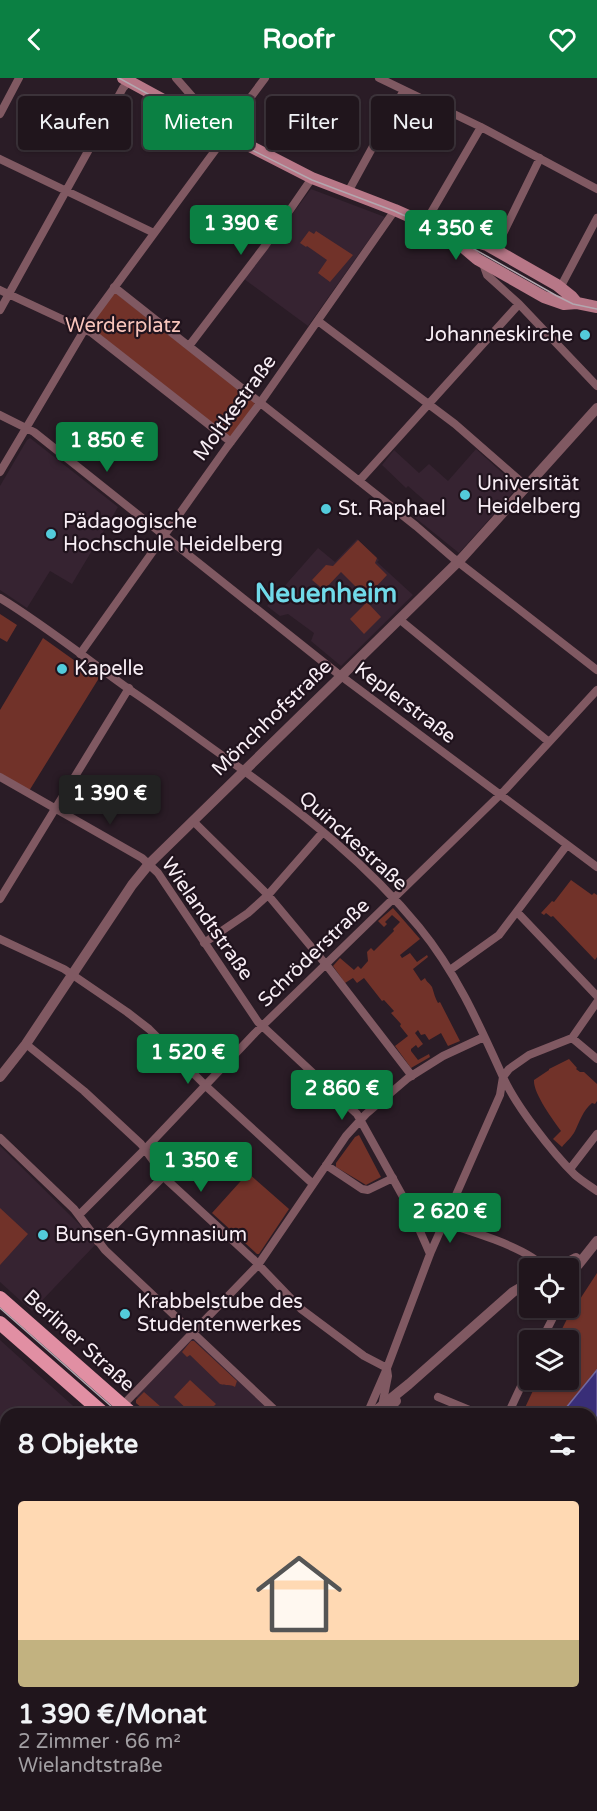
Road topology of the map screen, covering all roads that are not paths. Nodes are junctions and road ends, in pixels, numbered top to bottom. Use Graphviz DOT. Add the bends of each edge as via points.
graph roads {
  1 [pos="19,78"];
  2 [pos="176,78"];
  3 [pos="265,78"];
  4 [pos="379,78"];
  5 [pos="128,79"];
  6 [pos="404,90"];
  7 [pos="158,96"];
  8 [pos="192,96"];
  9 [pos="252,96"];
  10 [pos="0,114"];
  11 [pos="481,127"];
  12 [pos="254,148"];
  13 [pos="215,150"];
  14 [pos="540,158"];
  15 [pos="0,159"];
  16 [pos="312,178"];
  17 [pos="597,189"];
  18 [pos="66,190"];
  19 [pos="348,192"];
  20 [pos="395,210"];
  21 [pos="597,218"];
  22 [pos="425,223"];
  23 [pos="154,232"];
  24 [pos="449,234"];
  25 [pos="495,250"];
  26 [pos="482,261"];
  27 [pos="114,286"];
  28 [pos="560,288"];
  29 [pos="4,292"];
  30 [pos="577,303"];
  31 [pos="519,304"];
  32 [pos="597,307"];
  33 [pos="0,310"];
  34 [pos="318,321"];
  35 [pos="85,329"];
  36 [pos="189,346"];
  37 [pos="597,386"];
  38 [pos="260,403"];
  39 [pos="429,405"];
  40 [pos="597,408"];
  41 [pos="0,415"];
  42 [pos="30,430"];
  43 [pos="231,442"];
  44 [pos="0,472"];
  45 [pos="359,482"];
  46 [pos="526,486"];
  47 [pos="167,537"];
  48 [pos="458,562"];
  49 [pos="0,598"];
  50 [pos="399,619"];
  51 [pos="80,654"];
  52 [pos="597,670"];
  53 [pos="344,678"];
  54 [pos="129,688"];
  55 [pos="597,690"];
  56 [pos="549,742"];
  57 [pos="245,772"];
  58 [pos="0,777"];
  59 [pos="502,796"];
  60 [pos="55,809"];
  61 [pos="193,820"];
  62 [pos="323,831"];
  63 [pos="567,845"];
  64 [pos="149,864"];
  65 [pos="597,867"];
  66 [pos="268,895"];
  67 [pos="393,898"];
  68 [pos="0,900"];
  69 [pos="517,912"];
  70 [pos="0,939"];
  71 [pos="204,943"];
  72 [pos="326,964"];
  73 [pos="450,970"];
  74 [pos="72,974"];
  75 [pos="597,996"];
  76 [pos="597,1002"];
  77 [pos="262,1026"];
  78 [pos="484,1037"];
  79 [pos="572,1038"];
  80 [pos="26,1044"];
  81 [pos="597,1059"];
  82 [pos="412,1076"];
  83 [pos="0,1077"];
  84 [pos="503,1077"];
  85 [pos="206,1085"];
  86 [pos="361,1120"];
  87 [pos="597,1134"];
  88 [pos="0,1138"];
  89 [pos="144,1149"];
  90 [pos="326,1166"];
  91 [pos="570,1169"];
  92 [pos="164,1176"];
  93 [pos="393,1178"];
  94 [pos="313,1184"];
  95 [pos="597,1191"];
  96 [pos="412,1213"];
  97 [pos="79,1215"];
  98 [pos="445,1222"];
  99 [pos="597,1241"];
  100 [pos="98,1242"];
  101 [pos="589,1250"];
  102 [pos="430,1254"];
  103 [pos="535,1258"];
  104 [pos="575,1258"];
  105 [pos="579,1264"];
  106 [pos="258,1265"];
  107 [pos="519,1289"];
  108 [pos="0,1298"];
  109 [pos="0,1323"];
  110 [pos="192,1332"];
  111 [pos="387,1368"];
  112 [pos="519,1389"];
  113 [pos="438,1397"];
  114 [pos="97,1408"];
  115 [pos="125,1408"];
  116 [pos="129,1408"];
  117 [pos="273,1408"];
  118 [pos="370,1408"];
  119 [pos="383,1408"];
  120 [pos="385,1408"];
  121 [pos="465,1408"];
  122 [pos="510,1408"];
  1 -- 10 [label="street"];
  2 -- 8 [label="street"];
  3 -- 9 [label="street"];
  4 -- 6 [label="street"];
  5 -- 7 [label="main road"];
  5 -- 18 [label="street"];
  6 -- 11 [label="street"];
  6 -- 19 [label="street"];
  11 -- 14 [label="street"];
  11 -- 22 [label="street"];
  12 -- 16 [label="main road"];
  13 -- 23 [label="street"];
  14 -- 17 [label="street"];
  14 -- 25 [label="street"];
  15 -- 18 [label="street"];
  16 -- 19 [label="main road"];
  16 -- 36 [label="street"];
  18 -- 23 [label="street"];
  18 -- 29 [label="street"];
  19 -- 20 [label="main road"];
  20 -- 22 [label="main road"];
  20 -- 34 [label="street, Moltkestraße"];
  21 -- 28 [label="street"];
  22 -- 24 [label="main road"];
  23 -- 27 [label="street"];
  24 -- 25 [label="main road"];
  24 -- 26 [label="main road"];
  25 -- 28 [label="main road"];
  26 -- 30 [label="main road" via="544,297 564,304"];
  26 -- 31 [label="street" via="488,275"];
  27 -- 35 [label="street"];
  27 -- 36 [label="street"];
  28 -- 30 [label="main road"];
  29 -- 33 [label="street"];
  29 -- 35 [label="street"];
  30 -- 32 [label="main road"];
  31 -- 37 [label="street"];
  31 -- 39 [label="street"];
  34 -- 38 [label="street, Moltkestraße"];
  34 -- 39 [label="street"];
  35 -- 42 [label="street"];
  35 -- 43 [label="street"];
  36 -- 38 [label="street"];
  38 -- 43 [label="street, Moltkestraße"];
  38 -- 45 [label="street"];
  39 -- 45 [label="street"];
  39 -- 46 [label="street"];
  40 -- 46 [label="street, Mönchhofstraße"];
  41 -- 42 [label="street, Keplerstraße"];
  42 -- 44 [label="street"];
  42 -- 47 [label="street, Keplerstraße"];
  43 -- 47 [label="street, Moltkestraße"];
  45 -- 48 [label="street"];
  46 -- 48 [label="street, Mönchhofstraße"];
  47 -- 51 [label="street, Moltkestraße"];
  47 -- 53 [label="street, Keplerstraße"];
  48 -- 50 [label="street, Mönchhofstraße"];
  48 -- 52 [label="street"];
  49 -- 51 [label="street, Quinckestraße"];
  50 -- 53 [label="street, Mönchhofstraße"];
  50 -- 56 [label="street"];
  51 -- 54 [label="street, Quinckestraße"];
  53 -- 57 [label="street, Mönchhofstraße"];
  53 -- 59 [label="street, Keplerstraße"];
  54 -- 57 [label="street, Quinckestraße"];
  54 -- 60 [label="street"];
  55 -- 56 [label="street, Schröderstraße"];
  56 -- 59 [label="street, Schröderstraße"];
  57 -- 61 [label="street, Mönchhofstraße"];
  57 -- 62 [label="street, Quinckestraße"];
  58 -- 60 [label="street, Wielandtstraße"];
  59 -- 63 [label="street, Keplerstraße"];
  59 -- 67 [label="street, Schröderstraße"];
  60 -- 64 [label="street, Wielandtstraße"];
  60 -- 68 [label="street"];
  61 -- 64 [label="street, Mönchhofstraße"];
  61 -- 66 [label="street"];
  62 -- 66 [label="street"];
  62 -- 67 [label="street, Quinckestraße"];
  63 -- 65 [label="street, Keplerstraße"];
  63 -- 69 [label="street"];
  64 -- 71 [label="street, Wielandtstraße"];
  64 -- 74 [label="street, Mönchhofstraße"];
  66 -- 71 [label="street"];
  66 -- 72 [label="street"];
  67 -- 72 [label="street, Schröderstraße"];
  67 -- 73 [label="street, Quinckestraße" via="419,926"];
  69 -- 73 [label="street" via="492,941"];
  69 -- 75 [label="street"];
  70 -- 74 [label="street"];
  71 -- 77 [label="street, Wielandtstraße"];
  72 -- 77 [label="street, Schröderstraße"];
  72 -- 82 [label="street"];
  73 -- 78 [label="street, Quinckestraße"];
  74 -- 80 [label="street, Mönchhofstraße"];
  74 -- 85 [label="street" via="149,1029"];
  76 -- 79 [label="street"];
  77 -- 85 [label="street, Schröderstraße"];
  77 -- 86 [label="street, Wielandtstraße"];
  78 -- 82 [label="street"];
  78 -- 84 [label="street, Quinckestraße"];
  79 -- 81 [label="street"];
  79 -- 84 [label="street" via="529,1054"];
  80 -- 83 [label="street, Mönchhofstraße"];
  80 -- 89 [label="street" via="84,1091"];
  82 -- 86 [label="street"];
  84 -- 91 [label="street, Quinckestraße"];
  84 -- 98 [label="street" via="500,1095"];
  85 -- 89 [label="street, Schröderstraße"];
  85 -- 94 [label="street"];
  86 -- 90 [label="street"];
  86 -- 93 [label="street, Wielandtstraße"];
  87 -- 91 [label="street"];
  88 -- 97 [label="street"];
  89 -- 92 [label="street"];
  89 -- 97 [label="street, Schröderstraße"];
  90 -- 93 [label="street" via="362,1189"];
  90 -- 94 [label="street"];
  91 -- 95 [label="street, Quinckestraße"];
  92 -- 100 [label="street"];
  92 -- 106 [label="street"];
  93 -- 96 [label="street, Wielandtstraße"];
  94 -- 106 [label="street"];
  96 -- 98 [label="street"];
  96 -- 102 [label="street, Wielandtstraße"];
  97 -- 100 [label="street"];
  98 -- 102 [label="street"];
  98 -- 103 [label="street"];
  99 -- 101 [label="street"];
  100 -- 110 [label="street"];
  101 -- 104 [label="street"];
  101 -- 105 [label="street"];
  102 -- 111 [label="street"];
  106 -- 110 [label="street"];
  106 -- 111 [label="street" via="301,1309 364,1356"];
  107 -- 120 [label="street"];
  108 -- 115 [label="main road, Berliner Straße"];
  109 -- 114 [label="main road, Berliner Straße"];
  110 -- 116 [label="street"];
  110 -- 117 [label="street"];
  111 -- 118 [label="street"];
  111 -- 119 [label="street"];
  112 -- 122 [label="street"];
  113 -- 121 [label="street"];
}
